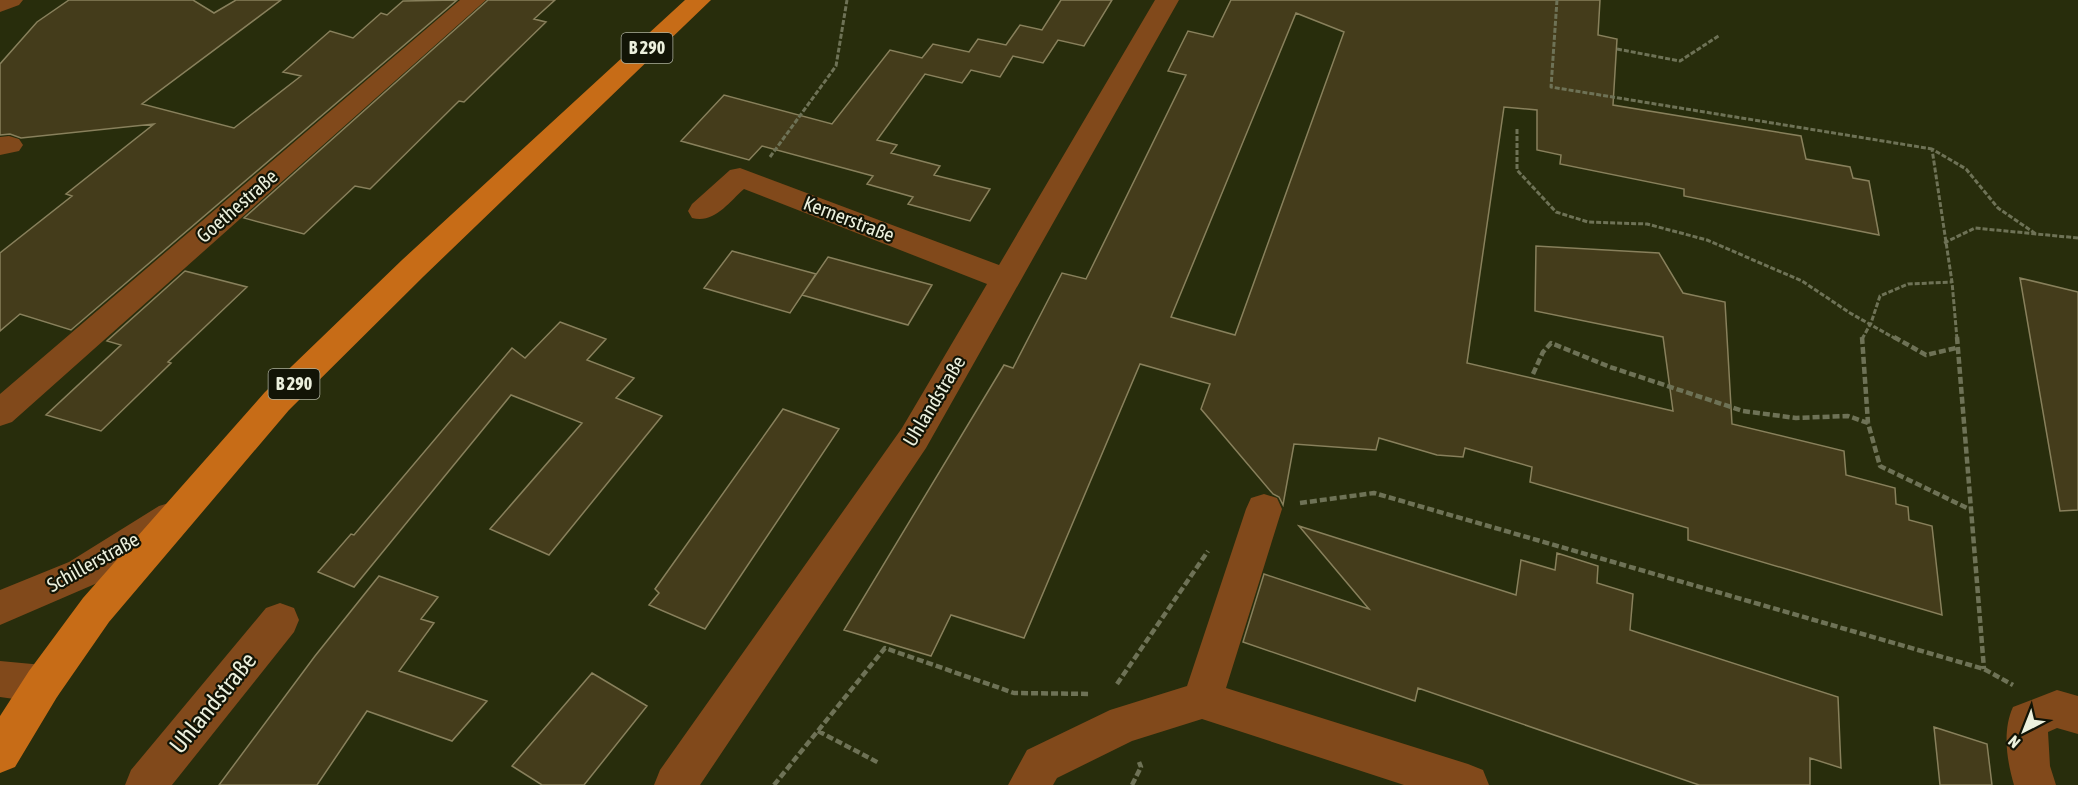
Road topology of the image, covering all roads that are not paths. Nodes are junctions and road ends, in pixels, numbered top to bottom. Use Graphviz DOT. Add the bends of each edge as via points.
graph roads {
  1 [pos="11,0"];
  2 [pos="474,0"];
  3 [pos="699,0"];
  4 [pos="1167,0"];
  5 [pos="0,5"];
  6 [pos="702,211"];
  7 [pos="1006,279"];
  8 [pos="0,413"];
  9 [pos="1264,509"];
  10 [pos="184,510"];
  11 [pos="0,608"];
  12 [pos="280,620"];
  13 [pos="0,679"];
  14 [pos="43,684"];
  15 [pos="1202,700"];
  16 [pos="2068,712"];
  17 [pos="0,753"];
  18 [pos="146,785"];
  19 [pos="675,785"];
  20 [pos="1029,785"];
  21 [pos="1468,785"];
  22 [pos="2035,785"];
  1 -- 5 [label="street"];
  2 -- 8 [label="street, Goethestraße"];
  3 -- 10 [label="main road, B 290" via="277,401"];
  4 -- 7 [label="street, Uhlandstraße"];
  6 -- 7 [label="street, Kernerstraße" via="740,177"];
  7 -- 19 [label="street, Uhlandstraße" via="914,438"];
  9 -- 15 [label="street"];
  10 -- 11 [label="street, Schillerstraße" via="82,573"];
  10 -- 14 [label="main road, B 290" via="96,610"];
  12 -- 18 [label="street, Uhlandstraße"];
  13 -- 14 [label="street"];
  14 -- 17 [label="main road, B 290"];
  15 -- 20 [label="street" via="1117,709 1042,764"];
  15 -- 21 [label="street"];
  16 -- 22 [label="street" via="2027,721 2029,766"];
}
